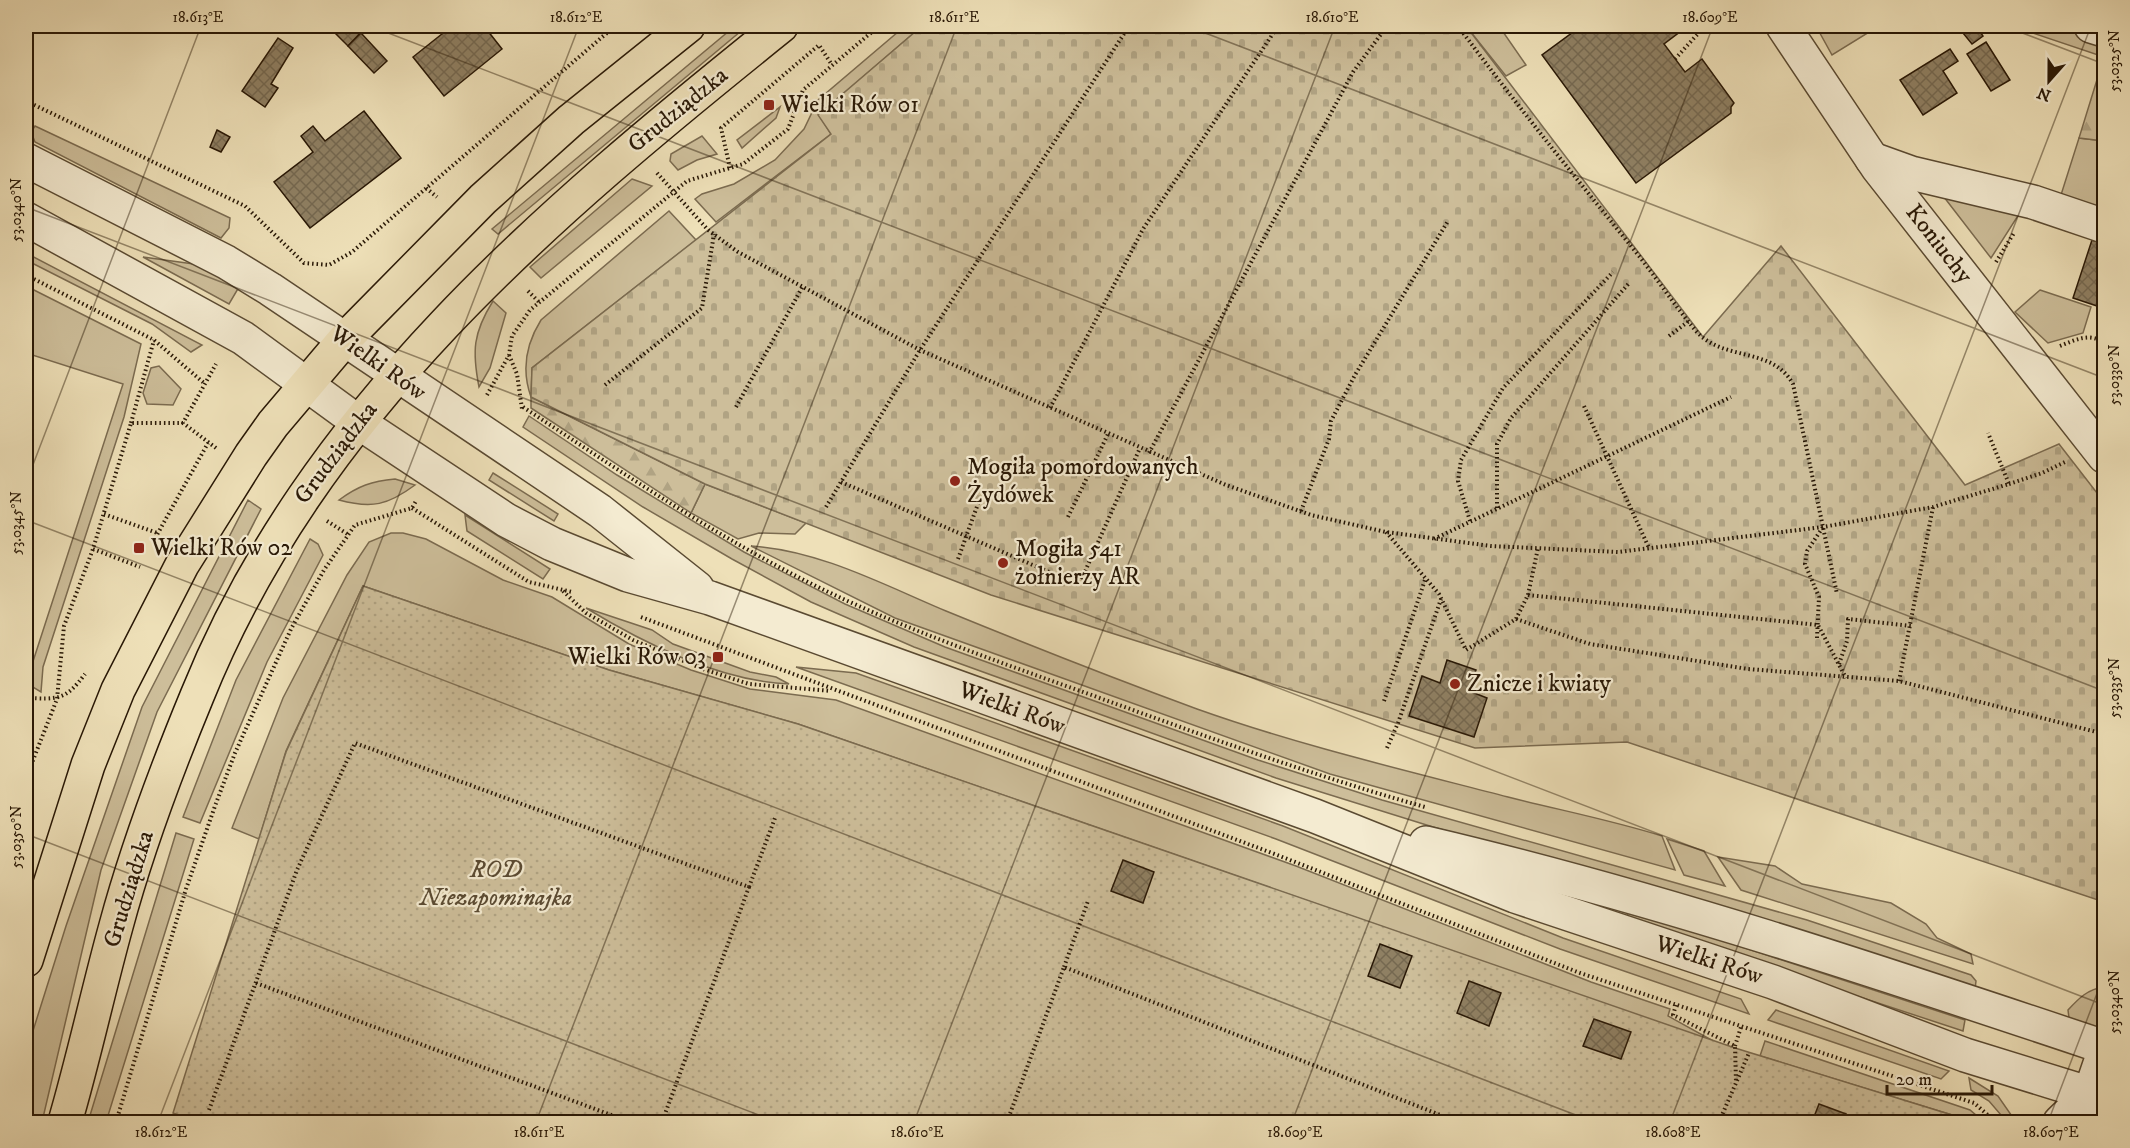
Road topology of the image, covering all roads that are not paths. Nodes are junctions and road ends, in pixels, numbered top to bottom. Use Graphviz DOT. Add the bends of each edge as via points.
graph roads {
  1 [pos="688,26"];
  2 [pos="781,26"];
  3 [pos="1783,26"];
  4 [pos="2091,26"];
  5 [pos="2104,30"];
  6 [pos="1872,159"];
  7 [pos="26,160"];
  8 [pos="26,219"];
  9 [pos="2104,226"];
  10 [pos="345,339"];
  11 [pos="397,375"];
  12 [pos="306,385"];
  13 [pos="358,422"];
  14 [pos="2104,456"];
  15 [pos="710,598"];
  16 [pos="1315,816"];
  17 [pos="26,960"];
  18 [pos="2104,1047"];
  19 [pos="2104,1052"];
  20 [pos="2096,1105"];
  21 [pos="65,1122"];
  22 [pos="2060,1122"];
  1 -- 10 [label="main road" via="571,120 495,188"];
  2 -- 11 [label="main road, Grudziądzka" via="632,147 483,282"];
  3 -- 6 [label="street, Koniuchy"];
  4 -- 5 [label="street"];
  6 -- 9 [label="street" via="2033,201"];
  6 -- 14 [label="street, Koniuchy"];
  7 -- 10 [label="street, Wielki Rów" via="226,262"];
  8 -- 12 [label="street, Wielki Rów" via="235,333"];
  10 -- 11 [label="street, Wielki Rów"];
  10 -- 12 [label="main road"];
  11 -- 13 [label="main road, Grudziądzka"];
  11 -- 15 [label="street, Wielki Rów" via="600,511"];
  12 -- 13 [label="street, Wielki Rów"];
  12 -- 17 [label="main road" via="251,455 194,545 128,671 88,765"];
  13 -- 15 [label="street, Wielki Rów" via="506,520 552,544 628,575"];
  13 -- 21 [label="main road, Grudziądzka" via="298,502 241,602 198,692 152,812 116,925"];
  15 -- 16 [label="street, Wielki Rów"];
  16 -- 18 [label="street, Wielki Rów" via="1521,865 1752,930"];
  16 -- 20 [label="street, Wielki Rów" via="1515,896 1773,982"];
  19 -- 20 [label="street"];
  20 -- 22 [label="street"];
}
